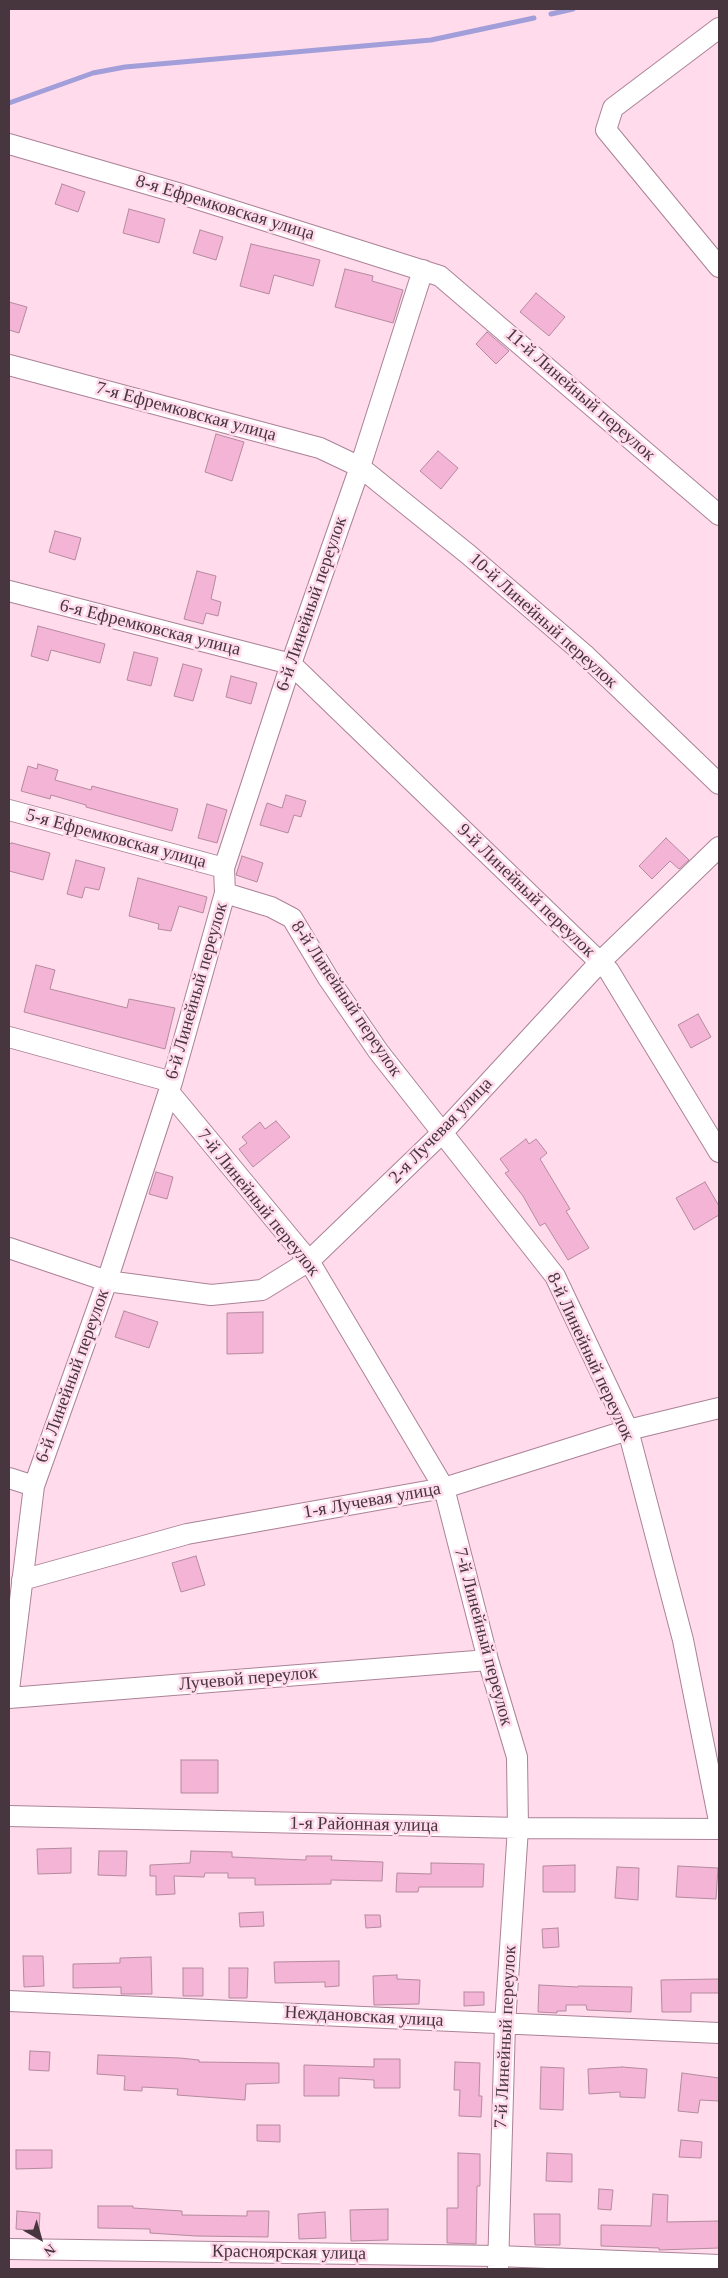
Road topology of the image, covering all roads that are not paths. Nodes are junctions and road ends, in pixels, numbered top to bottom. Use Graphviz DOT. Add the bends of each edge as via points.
graph roads {
  1 [pos="719,28"];
  2 [pos="9,144"];
  3 [pos="719,267"];
  4 [pos="432,273"];
  5 [pos="9,365"];
  6 [pos="360,466"];
  7 [pos="719,515"];
  8 [pos="9,592"];
  9 [pos="291,664"];
  10 [pos="719,784"];
  11 [pos="9,810"];
  12 [pos="719,847"];
  13 [pos="224,868"];
  14 [pos="226,893"];
  15 [pos="600,962"];
  16 [pos="9,1037"];
  17 [pos="170,1087"];
  18 [pos="443,1132"];
  19 [pos="719,1152"];
  20 [pos="9,1248"];
  21 [pos="309,1261"];
  22 [pos="107,1281"];
  23 [pos="719,1408"];
  24 [pos="628,1430"];
  25 [pos="9,1478"];
  26 [pos="34,1486"];
  27 [pos="444,1488"];
  28 [pos="22,1580"];
  29 [pos="488,1660"];
  30 [pos="9,1680"];
  31 [pos="9,1698"];
  32 [pos="9,1816"];
  33 [pos="719,1821"];
  34 [pos="518,1828"];
  35 [pos="719,1829"];
  36 [pos="9,2001"];
  37 [pos="505,2024"];
  38 [pos="719,2033"];
  39 [pos="9,2248"];
  40 [pos="498,2263"];
  41 [pos="719,2265"];
  1 -- 3 [label="street" via="613,108 606,130"];
  2 -- 4 [label="street, 8-я Ефремковская улица"];
  4 -- 6 [label="street, 6-й Линейный переулок"];
  4 -- 7 [label="street, 11-й Линейный переулок"];
  5 -- 6 [label="street, 7-я Ефремковская улица" via="320,448"];
  6 -- 9 [label="street, 6-й Линейный переулок"];
  6 -- 10 [label="street, 10-й Линейный переулок" via="584,654"];
  8 -- 9 [label="street, 6-я Ефремковская улица"];
  9 -- 13 [label="street, 6-й Линейный переулок"];
  9 -- 15 [label="street, 9-й Линейный переулок"];
  11 -- 13 [label="street, 5-я Ефремковская улица"];
  12 -- 15 [label="street, 2-я Лучевая улица"];
  13 -- 14 [label="street, 6-й Линейный переулок"];
  14 -- 17 [label="street, 6-й Линейный переулок"];
  14 -- 18 [label="street, 8-й Линейный переулок" via="271,907 292,918 378,1051"];
  15 -- 18 [label="street, 2-я Лучевая улица"];
  15 -- 19 [label="street, 9-й Линейный переулок" via="609,970"];
  16 -- 17 [label="street"];
  17 -- 21 [label="street, 7-й Линейный переулок"];
  17 -- 22 [label="street, 6-й Линейный переулок"];
  18 -- 21 [label="street, 2-я Лучевая улица"];
  18 -- 24 [label="street, 8-й Линейный переулок" via="555,1276"];
  20 -- 22 [label="street, 2-я Лучевая улица"];
  21 -- 22 [label="street, 2-я Лучевая улица" via="262,1290 210,1295"];
  21 -- 27 [label="street, 7-й Линейный переулок"];
  22 -- 26 [label="street, 6-й Линейный переулок"];
  23 -- 24 [label="street, 1-я Лучевая улица"];
  24 -- 27 [label="street, 1-я Лучевая улица"];
  24 -- 33 [label="street, 8-й Линейный переулок" via="683,1640"];
  25 -- 26 [label="street"];
  26 -- 28 [label="street, 6-й Линейный переулок"];
  27 -- 28 [label="street, 1-я Лучевая улица" via="187,1534"];
  27 -- 29 [label="street, 7-й Линейный переулок"];
  28 -- 30 [label="street, 6-й Линейный переулок"];
  29 -- 31 [label="street, Лучевой переулок"];
  29 -- 34 [label="street, 7-й Линейный переулок" via="517,1757"];
  32 -- 34 [label="street, 1-я Районная улица"];
  34 -- 35 [label="street, 1-я Районная улица"];
  34 -- 37 [label="street, 7-й Линейный переулок"];
  36 -- 37 [label="street, Неждановская улица"];
  37 -- 38 [label="street, Неждановская улица"];
  37 -- 40 [label="street, 7-й Линейный переулок"];
  39 -- 40 [label="street, Красноярская улица"];
  40 -- 41 [label="street, Красноярская улица"];
}
